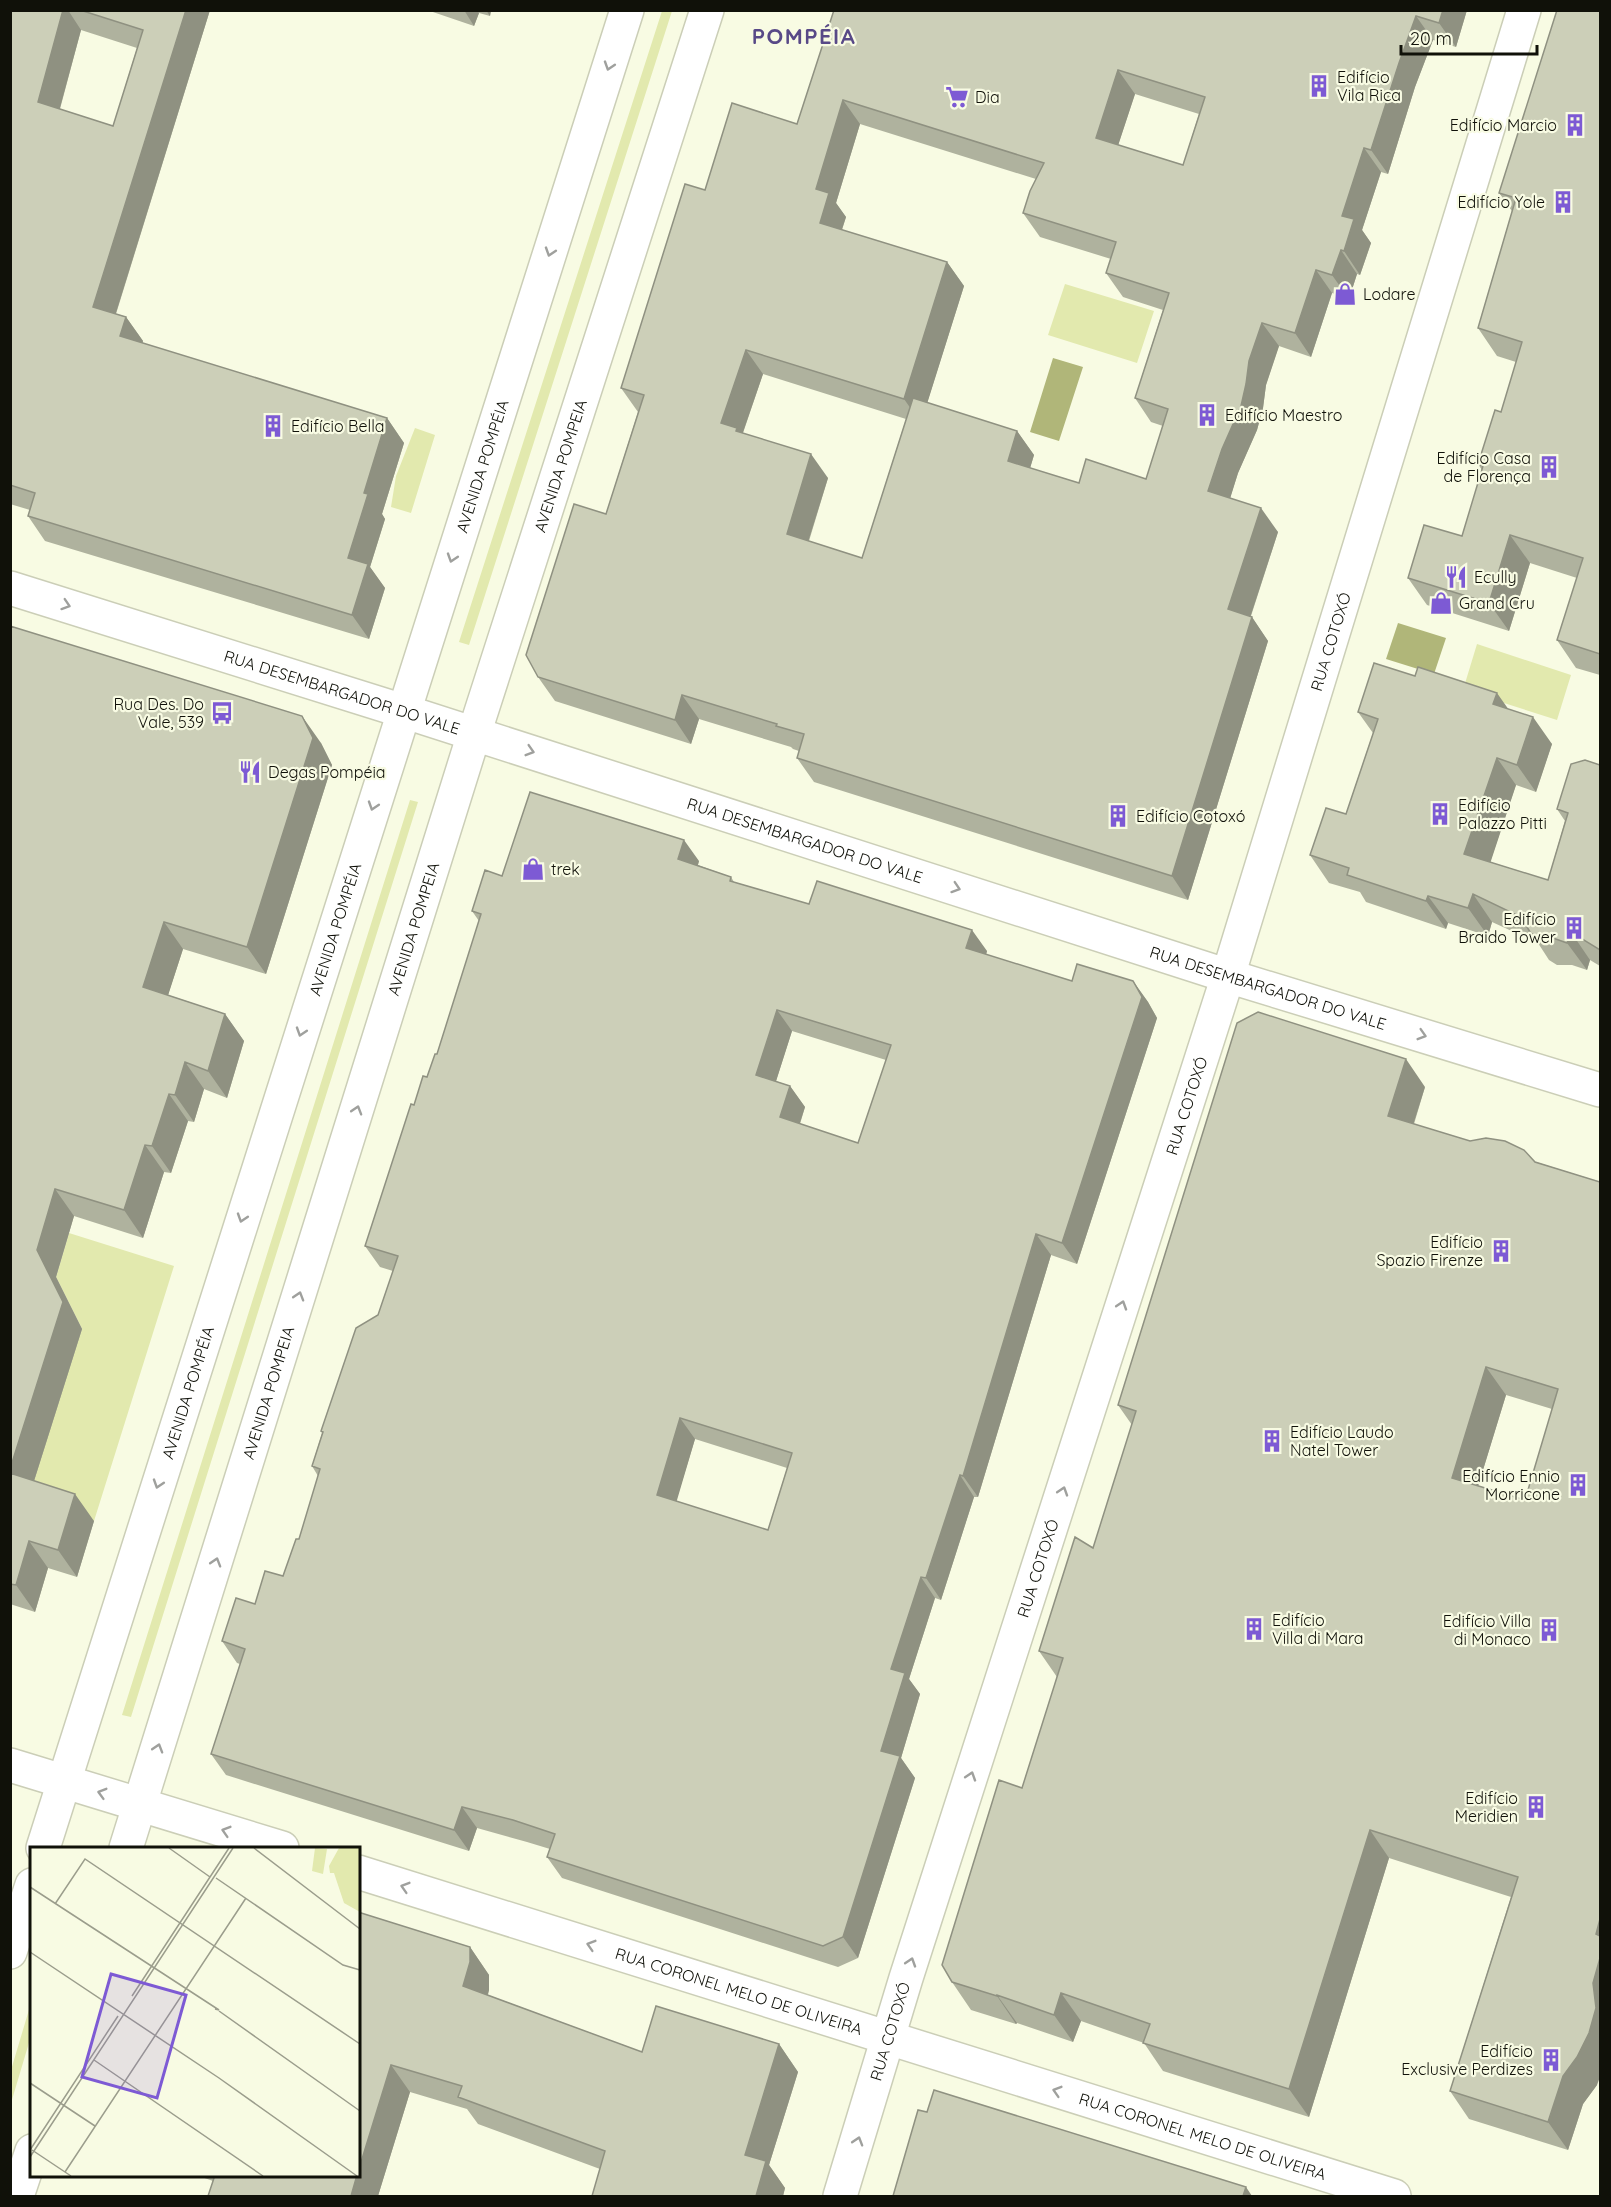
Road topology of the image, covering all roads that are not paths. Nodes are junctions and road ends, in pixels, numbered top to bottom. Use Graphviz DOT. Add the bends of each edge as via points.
graph roads {
  1 [pos="627,10"];
  2 [pos="707,10"];
  3 [pos="1524,10"];
  4 [pos="10,588"];
  5 [pos="403,711"];
  6 [pos="474,734"];
  7 [pos="1228,976"];
  8 [pos="1600,1090"];
  9 [pos="10,1765"];
  10 [pos="64,1782"];
  11 [pos="140,1804"];
  12 [pos="43,1847"];
  13 [pos="126,1847"];
  14 [pos="279,1847"];
  15 [pos="360,1873"];
  16 [pos="30,1891"];
  17 [pos="10,1952"];
  18 [pos="890,2038"];
  19 [pos="30,2157"];
  20 [pos="17,2196"];
  21 [pos="840,2196"];
  22 [pos="1394,2196"];
  1 -- 5 [label="main road, AVENIDA POMPÉIA, one-way"];
  2 -- 6 [label="main road, AVENIDA POMPEIA"];
  3 -- 7 [label="main road, RUA COTOXÓ"];
  4 -- 5 [label="main road, RUA DESEMBARGADOR DO VALE, one-way"];
  5 -- 6 [label="main road, RUA DESEMBARGADOR DO VALE"];
  5 -- 10 [label="main road, AVENIDA POMPÉIA, one-way"];
  6 -- 7 [label="main road, RUA DESEMBARGADOR DO VALE, one-way"];
  11 -- 6 [label="main road, AVENIDA POMPEIA, one-way"];
  7 -- 8 [label="main road, RUA DESEMBARGADOR DO VALE, one-way"];
  18 -- 7 [label="main road, RUA COTOXÓ, one-way"];
  9 -- 10 [label="main road"];
  11 -- 10 [label="main road, one-way"];
  10 -- 12 [label="main road, AVENIDA POMPÉIA"];
  11 -- 13 [label="main road, AVENIDA POMPEIA"];
  14 -- 11 [label="main road, one-way"];
  18 -- 15 [label="main road, RUA CORONEL MELO DE OLIVEIRA, one-way"];
  16 -- 17 [label="main road"];
  21 -- 18 [label="main road, RUA COTOXÓ, one-way"];
  22 -- 18 [label="main road, RUA CORONEL MELO DE OLIVEIRA, one-way"];
  19 -- 20 [label="main road"];
}
